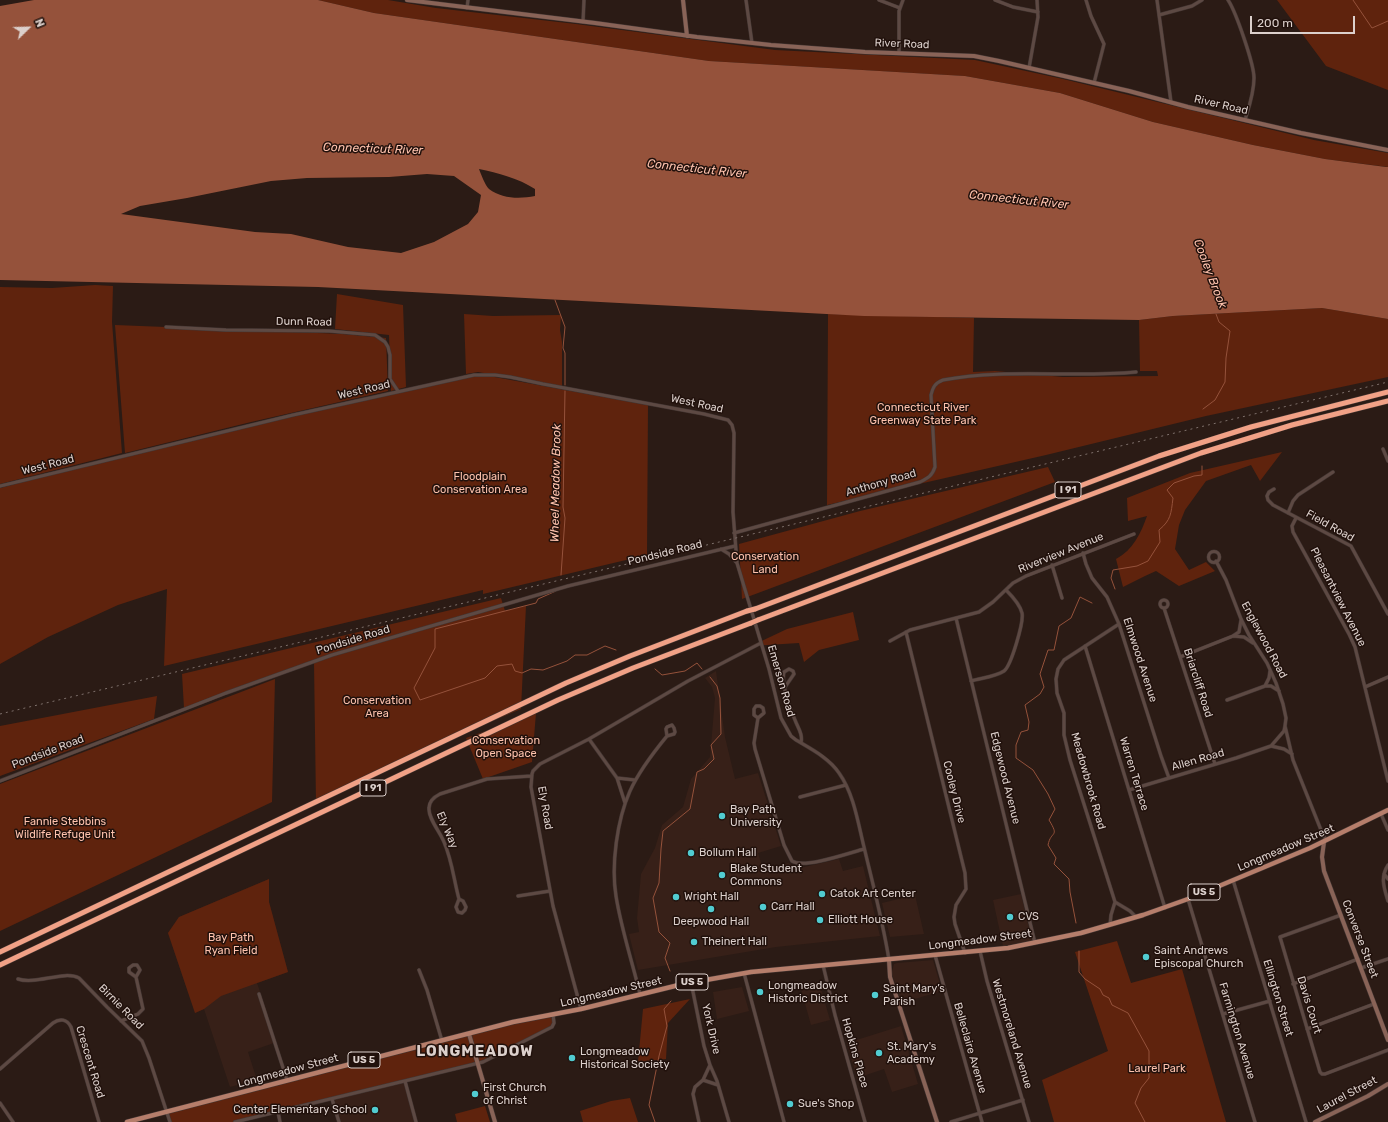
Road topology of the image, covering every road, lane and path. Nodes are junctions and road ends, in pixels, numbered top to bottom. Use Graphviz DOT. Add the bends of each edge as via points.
graph roads {
  1 [pos="407,0"];
  2 [pos="468,0"];
  3 [pos="584,0"];
  4 [pos="683,0"];
  5 [pos="746,0"];
  6 [pos="880,0"];
  7 [pos="903,0"];
  8 [pos="994,0"];
  9 [pos="1037,0"];
  10 [pos="1086,0"];
  11 [pos="1157,0"];
  12 [pos="1202,0"];
  13 [pos="1229,1"];
  14 [pos="467,8"];
  15 [pos="900,8"];
  16 [pos="1038,12"];
  17 [pos="1159,15"];
  18 [pos="583,22"];
  19 [pos="688,36"];
  20 [pos="752,44"];
  21 [pos="899,52"];
  22 [pos="1029,68"];
  23 [pos="1094,83"];
  24 [pos="1170,102"];
  25 [pos="1245,120"];
  26 [pos="1388,150"];
  27 [pos="166,327"];
  28 [pos="1136,372"];
  29 [pos="398,391"];
  30 [pos="1388,392"];
  31 [pos="1388,401"];
  32 [pos="732,425"];
  33 [pos="1383,449"];
  34 [pos="1388,461"];
  35 [pos="1332,472"];
  36 [pos="0,486"];
  37 [pos="1274,489"];
  38 [pos="1288,513"];
  39 [pos="1296,518"];
  40 [pos="734,533"];
  41 [pos="1134,534"];
  42 [pos="735,546"];
  43 [pos="721,549"];
  44 [pos="1084,553"];
  45 [pos="1216,561"];
  46 [pos="737,563"];
  47 [pos="1052,565"];
  48 [pos="1006,590"];
  49 [pos="1062,598"];
  50 [pos="1164,608"];
  51 [pos="1388,614"];
  52 [pos="956,618"];
  53 [pos="1241,619"];
  54 [pos="1119,624"];
  55 [pos="906,632"];
  56 [pos="1233,636"];
  57 [pos="890,641"];
  58 [pos="761,643"];
  59 [pos="1256,644"];
  60 [pos="1085,646"];
  61 [pos="1180,656"];
  62 [pos="1270,668"];
  63 [pos="1388,677"];
  64 [pos="971,681"];
  65 [pos="1265,686"];
  66 [pos="785,687"];
  67 [pos="1365,687"];
  68 [pos="1280,691"];
  69 [pos="1227,700"];
  70 [pos="758,718"];
  71 [pos="1285,726"];
  72 [pos="667,736"];
  73 [pos="589,739"];
  74 [pos="801,743"];
  75 [pos="1272,746"];
  76 [pos="1292,754"];
  77 [pos="1215,764"];
  78 [pos="531,776"];
  79 [pos="617,778"];
  80 [pos="1169,778"];
  81 [pos="635,780"];
  82 [pos="0,781"];
  83 [pos="1388,781"];
  84 [pos="846,786"];
  85 [pos="1129,790"];
  86 [pos="800,797"];
  87 [pos="625,804"];
  88 [pos="1388,810"];
  89 [pos="1381,814"];
  90 [pos="1388,830"];
  91 [pos="1324,842"];
  92 [pos="864,849"];
  93 [pos="1388,865"];
  94 [pos="1388,872"];
  95 [pos="1384,874"];
  96 [pos="1388,879"];
  97 [pos="1233,880"];
  98 [pos="550,891"];
  99 [pos="518,896"];
  100 [pos="1188,899"];
  101 [pos="459,900"];
  102 [pos="1388,901"];
  103 [pos="1115,902"];
  104 [pos="1165,908"];
  105 [pos="1341,914"];
  106 [pos="1136,918"];
  107 [pos="1110,925"];
  108 [pos="1035,943"];
  109 [pos="980,951"];
  110 [pos="0,952"];
  111 [pos="965,953"];
  112 [pos="935,955"];
  113 [pos="1358,959"];
  114 [pos="1388,959"];
  115 [pos="889,960"];
  116 [pos="0,965"];
  117 [pos="823,965"];
  118 [pos="1361,968"];
  119 [pos="419,970"];
  120 [pos="744,973"];
  121 [pos="136,977"];
  122 [pos="18,979"];
  123 [pos="691,982"];
  124 [pos="1293,984"];
  125 [pos="259,994"];
  126 [pos="640,994"];
  127 [pos="1270,1001"];
  128 [pos="1374,1004"];
  129 [pos="582,1009"];
  130 [pos="554,1014"];
  131 [pos="1223,1014"];
  132 [pos="121,1021"];
  133 [pos="1307,1030"];
  134 [pos="469,1034"];
  135 [pos="1388,1040"];
  136 [pos="442,1041"];
  137 [pos="1388,1050"];
  138 [pos="478,1063"];
  139 [pos="710,1065"];
  140 [pos="0,1069"];
  141 [pos="287,1080"];
  142 [pos="703,1080"];
  143 [pos="405,1081"];
  144 [pos="1388,1084"];
  145 [pos="718,1085"];
  146 [pos="332,1099"];
  147 [pos="1023,1100"];
  148 [pos="0,1103"];
  149 [pos="166,1111"];
  150 [pos="278,1112"];
  151 [pos="979,1113"];
  152 [pos="12,1122"];
  153 [pos="99,1122"];
  154 [pos="127,1122"];
  155 [pos="170,1122"];
  156 [pos="235,1122"];
  157 [pos="280,1122"];
  158 [pos="339,1122"];
  159 [pos="416,1122"];
  160 [pos="495,1122"];
  161 [pos="699,1122"];
  162 [pos="729,1122"];
  163 [pos="784,1122"];
  164 [pos="865,1122"];
  165 [pos="937,1122"];
  166 [pos="951,1122"];
  167 [pos="982,1122"];
  168 [pos="1029,1122"];
  169 [pos="1255,1122"];
  170 [pos="1306,1122"];
  171 [pos="1315,1122"];
  1 -- 14 [label="street, River Road"];
  2 -- 14 [label="street"];
  3 -- 18 [label="street"];
  4 -- 19 [label="street"];
  5 -- 20 [label="street"];
  6 -- 15 [label="street"];
  7 -- 15 [label="street"];
  8 -- 16 [label="street"];
  9 -- 16 [label="street"];
  10 -- 23 [label="street" via="1104,44"];
  11 -- 17 [label="street"];
  12 -- 17 [label="street" via="1192,6"];
  13 -- 25 [label="street" via="1254,73 1252,96"];
  14 -- 18 [label="street, River Road"];
  15 -- 21 [label="street"];
  16 -- 22 [label="street"];
  17 -- 24 [label="street"];
  18 -- 19 [label="street, River Road"];
  19 -- 20 [label="street, River Road"];
  20 -- 21 [label="street, River Road"];
  21 -- 22 [label="street, River Road" via="970,56"];
  22 -- 23 [label="street, River Road"];
  23 -- 24 [label="street, River Road"];
  24 -- 25 [label="street, River Road"];
  25 -- 26 [label="street, River Road"];
  27 -- 29 [label="street, Dunn Road" via="329,331 375,335 388,347 390,379"];
  28 -- 40 [label="street, Anthony Road" via="982,374 942,380 934,387 931,395 935,467 929,478"];
  29 -- 32 [label="street, West Road" via="474,375 496,375 704,414 726,419"];
  29 -- 36 [label="street, West Road"];
  30 -- 110 [label="highway, I 91, bridge" via="1257,425 1153,458 630,656 566,683"];
  31 -- 116 [label="highway, I 91, bridge" via="1213,449 633,668 551,703"];
  32 -- 40 [label="street, Emerson Road"];
  33 -- 34 [label="street"];
  35 -- 38 [label="street" via="1298,495"];
  37 -- 38 [label="street, Field Road" via="1268,493 1268,498 1273,505"];
  38 -- 39 [label="street, Field Road"];
  39 -- 51 [label="street, Field Road" via="1351,546"];
  39 -- 67 [label="street, Pleasantview Avenue" via="1292,526 1293,532 1353,642"];
  40 -- 42 [label="street, Emerson Road"];
  41 -- 44 [label="street, Riverview Avenue"];
  42 -- 43 [label="street, Pondside Road"];
  42 -- 46 [label="street, Emerson Road"];
  43 -- 46 [label="street"];
  43 -- 82 [label="street, Pondside Road" via="568,586 327,657 226,693"];
  44 -- 47 [label="street, Riverview Avenue"];
  44 -- 54 [label="street, Elmwood Avenue" via="1092,578 1107,597"];
  45 -- 53 [label="street, Englewood Road"];
  46 -- 58 [label="street, Emerson Road"];
  47 -- 48 [label="street, Riverview Avenue" via="1020,579"];
  47 -- 49 [label="street"];
  48 -- 52 [label="street, Riverview Avenue" via="983,609"];
  48 -- 64 [label="street" via="1020,607 1022,615 1010,663 1003,672"];
  50 -- 61 [label="street, Briarcliff Road"];
  52 -- 55 [label="street, Riverview Avenue"];
  52 -- 64 [label="street, Edgewood Avenue"];
  53 -- 56 [label="street" via="1240,630"];
  53 -- 59 [label="street, Englewood Road"];
  54 -- 60 [label="street, Meadowbrook Road"];
  54 -- 80 [label="street, Elmwood Avenue"];
  55 -- 57 [label="street, Riverview Avenue"];
  55 -- 111 [label="street, Cooley Drive" via="965,873 966,889 954,914"];
  56 -- 59 [label="street" via="1244,637"];
  56 -- 61 [label="street"];
  58 -- 73 [label="street, Ely Road" via="688,681"];
  58 -- 74 [label="street, Emerson Road" via="781,718 791,736"];
  59 -- 62 [label="street, Englewood Road"];
  60 -- 85 [label="street, Warren Terrace"];
  60 -- 103 [label="street, Meadowbrook Road" via="1060,664 1056,687 1064,713 1064,735 1070,760"];
  61 -- 77 [label="street, Briarcliff Road"];
  62 -- 65 [label="street"];
  62 -- 68 [label="street, Englewood Road"];
  63 -- 67 [label="street"];
  64 -- 108 [label="street, Edgewood Avenue"];
  65 -- 68 [label="street" via="1273,686"];
  65 -- 69 [label="street"];
  66 -- 66 [label="street" via="794,674 789,669 783,673"];
  66 -- 74 [label="street" via="791,710 802,734"];
  67 -- 83 [label="street, Pleasantview Avenue"];
  68 -- 71 [label="street, Englewood Road"];
  70 -- 92 [label="street" via="755,749 790,859 795,863 804,864"];
  71 -- 75 [label="street"];
  71 -- 76 [label="street, Englewood Road"];
  72 -- 81 [label="street"];
  73 -- 78 [label="street, Ely Road" via="540,764"];
  73 -- 79 [label="street"];
  74 -- 84 [label="street, Emerson Road" via="830,763"];
  75 -- 76 [label="street"];
  75 -- 77 [label="street, Allen Road"];
  76 -- 91 [label="street, Englewood Road" via="1325,838"];
  77 -- 80 [label="street, Allen Road"];
  78 -- 98 [label="street, Ely Road"];
  78 -- 101 [label="street, Ely Way" via="484,780 440,794 431,800 430,813 444,842"];
  79 -- 81 [label="street"];
  79 -- 87 [label="street"];
  80 -- 85 [label="street, Allen Road"];
  81 -- 87 [label="street"];
  84 -- 86 [label="street"];
  84 -- 92 [label="street, Emerson Road"];
  85 -- 104 [label="street, Warren Terrace"];
  87 -- 126 [label="street" via="615,849 615,886"];
  88 -- 89 [label="main road, Longmeadow Street / US 5"];
  89 -- 90 [label="street"];
  89 -- 91 [label="main road, Longmeadow Street / US 5"];
  91 -- 97 [label="main road, Longmeadow Street / US 5"];
  91 -- 105 [label="street, Converse Street" via="1323,864"];
  92 -- 115 [label="street, Emerson Road"];
  93 -- 95 [label="street"];
  94 -- 95 [label="street"];
  95 -- 96 [label="street"];
  95 -- 102 [label="street" via="1383,882"];
  97 -- 100 [label="main road, Longmeadow Street / US 5"];
  97 -- 127 [label="street, Ellington Street"];
  98 -- 99 [label="street"];
  98 -- 129 [label="street, Ely Road"];
  100 -- 104 [label="main road, Longmeadow Street / US 5"];
  100 -- 131 [label="street, Farmington Avenue"];
  103 -- 106 [label="street"];
  103 -- 107 [label="street" via="1110,915"];
  104 -- 106 [label="main road, Longmeadow Street / US 5"];
  105 -- 113 [label="street, Converse Street"];
  105 -- 124 [label="street, Davis Court" via="1280,938"];
  106 -- 107 [label="main road, Longmeadow Street / US 5"];
  107 -- 108 [label="main road, Longmeadow Street / US 5"];
  108 -- 109 [label="main road, Longmeadow Street / US 5"];
  109 -- 111 [label="main road, Longmeadow Street / US 5"];
  109 -- 147 [label="street, Westmoreland Avenue"];
  111 -- 112 [label="main road, Longmeadow Street / US 5"];
  112 -- 115 [label="main road, Longmeadow Street / US 5"];
  112 -- 151 [label="street, Belleclaire Avenue"];
  113 -- 118 [label="street, Converse Street"];
  113 -- 124 [label="street"];
  114 -- 118 [label="street"];
  115 -- 117 [label="main road, Longmeadow Street / US 5"];
  115 -- 165 [label="street" via="890,977"];
  117 -- 120 [label="main road, Longmeadow Street / US 5"];
  117 -- 164 [label="street, Hopkins Place"];
  118 -- 128 [label="street, Converse Street"];
  119 -- 136 [label="street"];
  120 -- 123 [label="main road, Longmeadow Street / US 5"];
  120 -- 163 [label="street"];
  121 -- 132 [label="street" via="143,1009"];
  122 -- 132 [label="street, Birnie Road" via="24,981 78,976"];
  123 -- 126 [label="main road, Longmeadow Street / US 5"];
  123 -- 139 [label="street, York Drive"];
  124 -- 133 [label="street, Davis Court"];
  125 -- 141 [label="street"];
  126 -- 129 [label="main road, Longmeadow Street / US 5"];
  127 -- 131 [label="street"];
  127 -- 170 [label="street, Ellington Street"];
  128 -- 133 [label="street"];
  128 -- 135 [label="street, Converse Street"];
  129 -- 130 [label="main road, Longmeadow Street / US 5"];
  130 -- 134 [label="main road, Longmeadow Street / US 5"];
  130 -- 138 [label="street, Longmeadow Street" via="552,1027"];
  131 -- 169 [label="street, Farmington Avenue"];
  132 -- 149 [label="street, Birnie Road" via="143,1043"];
  133 -- 137 [label="street, Davis Court" via="1322,1074"];
  134 -- 136 [label="main road, Longmeadow Street / US 5"];
  134 -- 138 [label="street"];
  136 -- 141 [label="main road, Longmeadow Street / US 5"];
  138 -- 143 [label="street, Longmeadow Street"];
  138 -- 160 [label="street"];
  139 -- 142 [label="street, York Drive"];
  139 -- 145 [label="street"];
  140 -- 153 [label="street, Crescent Road" via="55,1022 66,1021 71,1027"];
  141 -- 149 [label="main road, Longmeadow Street / US 5"];
  142 -- 145 [label="street"];
  142 -- 161 [label="street, York Drive" via="696,1086 693,1094"];
  143 -- 146 [label="street, Longmeadow Street"];
  143 -- 159 [label="street"];
  144 -- 171 [label="street, Laurel Street"];
  145 -- 162 [label="street"];
  146 -- 150 [label="street, Longmeadow Street"];
  146 -- 158 [label="street"];
  147 -- 151 [label="street"];
  147 -- 168 [label="street, Westmoreland Avenue"];
  148 -- 152 [label="street"];
  149 -- 154 [label="main road, Longmeadow Street / US 5"];
  149 -- 155 [label="street"];
  150 -- 156 [label="street, Longmeadow Street"];
  150 -- 157 [label="street"];
  151 -- 166 [label="street"];
  151 -- 167 [label="street, Belleclaire Avenue"];
}
